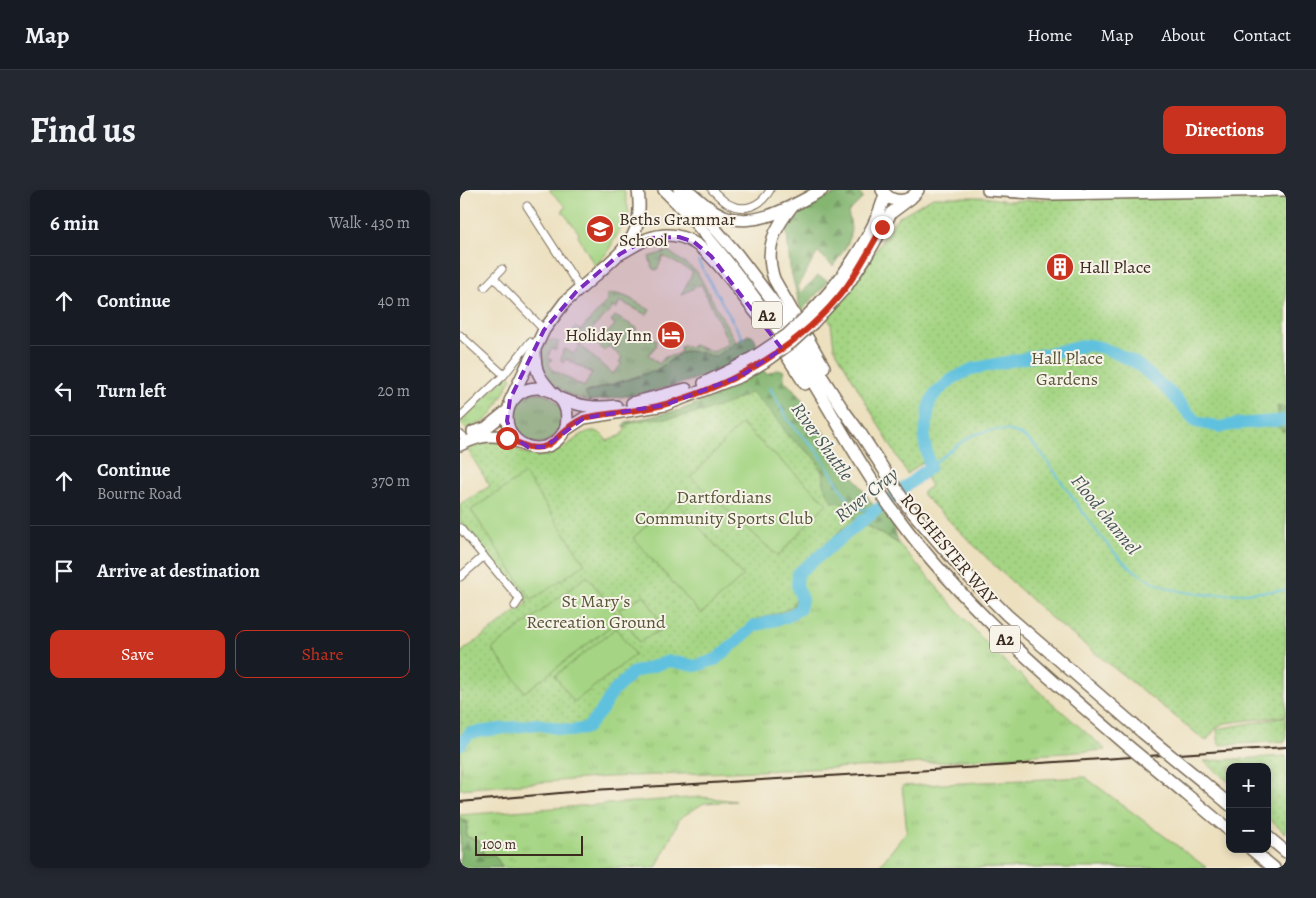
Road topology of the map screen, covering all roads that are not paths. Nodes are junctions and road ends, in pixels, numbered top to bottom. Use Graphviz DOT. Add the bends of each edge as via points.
graph roads {
  1 [pos="638,190"];
  2 [pos="664,190"];
  3 [pos="679,190"];
  4 [pos="687,190"];
  5 [pos="712,190"];
  6 [pos="822,190"];
  7 [pos="988,190"];
  8 [pos="1286,190"];
  9 [pos="770,191"];
  10 [pos="883,192"];
  11 [pos="917,193"];
  12 [pos="793,204"];
  13 [pos="527,206"];
  14 [pos="620,254"];
  15 [pos="502,269"];
  16 [pos="494,278"];
  17 [pos="485,287"];
  18 [pos="580,288"];
  19 [pos="809,320"];
  20 [pos="544,330"];
  21 [pos="460,335"];
  22 [pos="532,346"];
  23 [pos="761,358"];
  24 [pos="504,375"];
  25 [pos="556,396"];
  26 [pos="508,410"];
  27 [pos="460,417"];
  28 [pos="564,431"];
  29 [pos="861,434"];
  30 [pos="461,438"];
  31 [pos="519,443"];
  32 [pos="854,453"];
  33 [pos="460,528"];
  34 [pos="484,556"];
  35 [pos="460,578"];
  36 [pos="515,606"];
  37 [pos="1226,802"];
  38 [pos="1226,828"];
  39 [pos="1271,839"];
  40 [pos="1286,852"];
  41 [pos="1257,853"];
  42 [pos="1274,868"];
  1 -- 14 [label="main road" via="640,205 636,231"];
  2 -- 32 [label="main road, ROCHESTER WAY / A2" via="735,270 796,356"];
  3 -- 29 [label="main road, ROCHESTER WAY / A2" via="737,254 775,304"];
  4 -- 12 [label="main road" via="713,210 742,220 762,218"];
  5 -- 9 [label="street" via="727,203 740,208 756,206"];
  6 -- 12 [label="main road"];
  7 -- 8 [label="main road" via="1048,194"];
  10 -- 11 [label="main road" via="900,201"];
  10 -- 19 [label="main road" via="880,211 856,254"];
  11 -- 19 [label="main road" via="891,213 846,287"];
  12 -- 29 [label="main road" via="773,236 770,268"];
  13 -- 18 [label="street"];
  14 -- 18 [label="main road"];
  14 -- 32 [label="main road" via="649,238 664,236 679,237 704,248 766,325"];
  15 -- 16 [label="street"];
  16 -- 17 [label="street"];
  16 -- 20 [label="street"];
  18 -- 20 [label="main road"];
  19 -- 23 [label="main road, bridge" via="792,342"];
  20 -- 22 [label="main road"];
  21 -- 24 [label="street"];
  22 -- 24 [label="street"];
  22 -- 25 [label="main road" via="538,375"];
  22 -- 26 [label="main road"];
  23 -- 25 [label="main road" via="704,383 636,402 589,408"];
  23 -- 28 [label="main road" via="741,376 665,405 584,418"];
  24 -- 27 [label="street"];
  25 -- 26 [label="main road" via="543,390 526,391 513,401"];
  25 -- 28 [label="main road" via="567,414"];
  26 -- 30 [label="main road" via="486,428"];
  26 -- 31 [label="main road" via="509,430"];
  28 -- 31 [label="main road" via="545,446 537,448"];
  29 -- 37 [label="main road, ROCHESTER WAY / A2, bridge" via="908,507 964,572 1007,615"];
  30 -- 31 [label="main road" via="489,435"];
  32 -- 38 [label="main road, ROCHESTER WAY / A2, bridge" via="897,516 980,614 1128,746"];
  33 -- 34 [label="street"];
  34 -- 35 [label="street"];
  34 -- 36 [label="street" via="518,598"];
  39 -- 40 [label="main road"];
  41 -- 42 [label="main road"];
}
